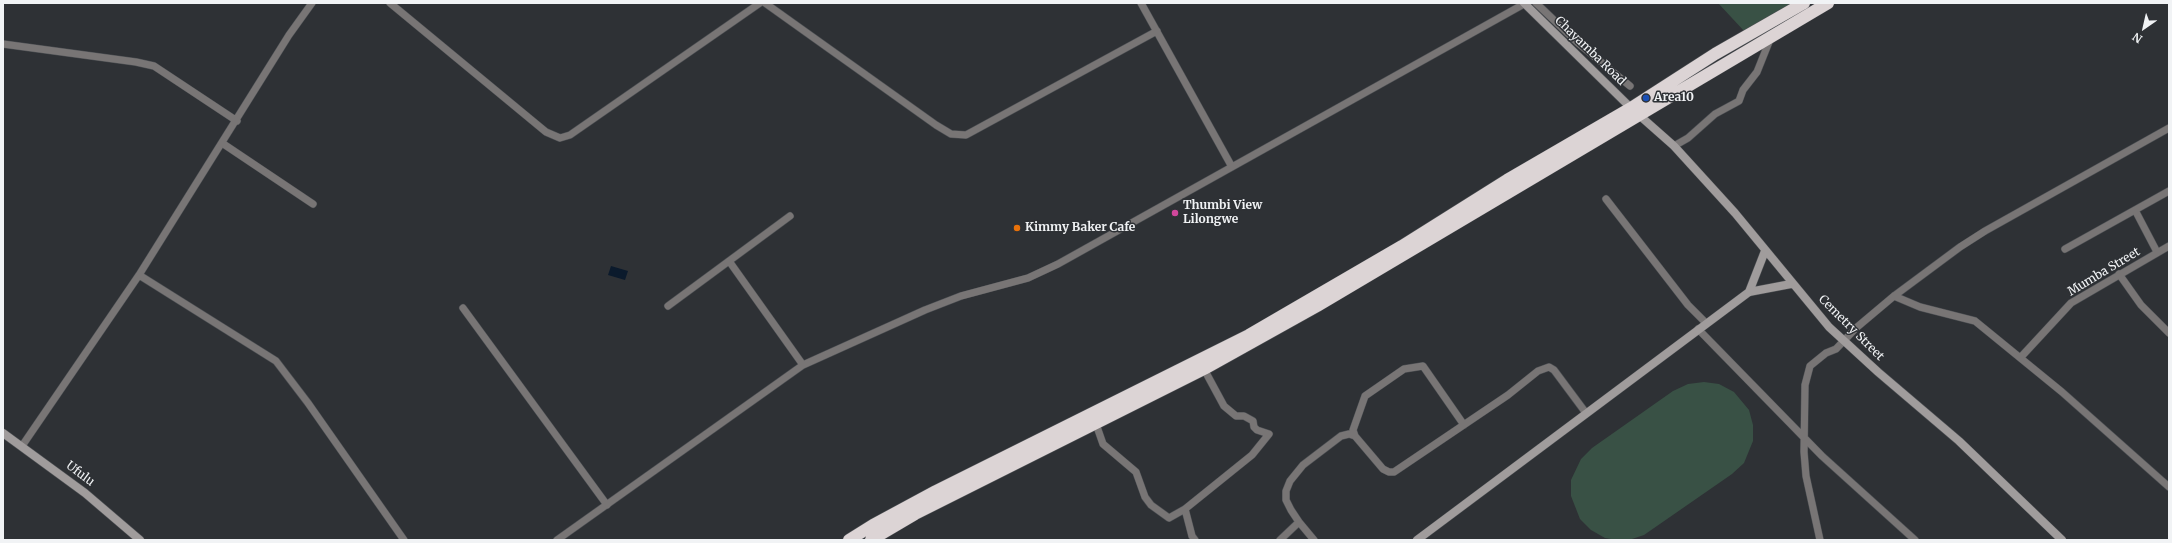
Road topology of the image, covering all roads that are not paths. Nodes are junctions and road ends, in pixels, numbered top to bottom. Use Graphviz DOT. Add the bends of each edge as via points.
graph roads {
  1 [pos="312,3"];
  2 [pos="390,3"];
  3 [pos="760,3"];
  4 [pos="765,3"];
  5 [pos="1141,3"];
  6 [pos="1524,3"];
  7 [pos="1536,3"];
  8 [pos="1804,3"];
  9 [pos="1828,3"];
  10 [pos="1156,31"];
  11 [pos="1772,35"];
  12 [pos="3,44"];
  13 [pos="1630,86"];
  14 [pos="1631,108"];
  15 [pos="1641,115"];
  16 [pos="237,121"];
  17 [pos="2169,128"];
  18 [pos="222,143"];
  19 [pos="1674,146"];
  20 [pos="1232,167"];
  21 [pos="2169,191"];
  22 [pos="1606,199"];
  23 [pos="313,204"];
  24 [pos="2135,210"];
  25 [pos="790,216"];
  26 [pos="2169,246"];
  27 [pos="2065,249"];
  28 [pos="1765,251"];
  29 [pos="2157,252"];
  30 [pos="729,261"];
  31 [pos="2119,274"];
  32 [pos="139,275"];
  33 [pos="1791,284"];
  34 [pos="1749,292"];
  35 [pos="1894,296"];
  36 [pos="668,306"];
  37 [pos="463,308"];
  38 [pos="1706,323"];
  39 [pos="1698,329"];
  40 [pos="2169,333"];
  41 [pos="1844,341"];
  42 [pos="2021,357"];
  43 [pos="803,365"];
  44 [pos="1204,369"];
  45 [pos="1586,413"];
  46 [pos="1096,424"];
  47 [pos="1464,425"];
  48 [pos="3,433"];
  49 [pos="1355,436"];
  50 [pos="1805,437"];
  51 [pos="22,446"];
  52 [pos="2169,487"];
  53 [pos="607,505"];
  54 [pos="1185,509"];
  55 [pos="1299,522"];
  56 [pos="140,540"];
  57 [pos="404,540"];
  58 [pos="557,540"];
  59 [pos="849,540"];
  60 [pos="871,540"];
  61 [pos="1195,540"];
  62 [pos="1280,540"];
  63 [pos="1314,540"];
  64 [pos="1417,540"];
  65 [pos="1820,540"];
  66 [pos="1915,540"];
  67 [pos="2062,540"];
  1 -- 16 [label="street" via="289,35"];
  2 -- 3 [label="street" via="546,132 560,138 570,135"];
  4 -- 10 [label="street" via="951,134 966,135"];
  5 -- 10 [label="street"];
  6 -- 14 [label="street, Chayamba Road"];
  6 -- 20 [label="street"];
  7 -- 13 [label="street" via="1578,43"];
  8 -- 14 [label="highway" via="1715,54"];
  9 -- 11 [label="highway"];
  10 -- 20 [label="street"];
  11 -- 15 [label="highway"];
  11 -- 19 [label="street" via="1757,72 1742,90 1739,101 1715,114 1688,138"];
  12 -- 16 [label="street" via="154,66"];
  14 -- 15 [label="street, Chayamba Road"];
  14 -- 59 [label="highway" via="1249,335 936,491"];
  15 -- 19 [label="street, Cemetry Street"];
  15 -- 44 [label="highway" via="1317,306"];
  16 -- 18 [label="street"];
  17 -- 35 [label="street" via="1985,231"];
  18 -- 23 [label="street"];
  18 -- 32 [label="street"];
  19 -- 28 [label="street, Cemetry Street" via="1735,213"];
  20 -- 43 [label="street" via="1039,273 961,296 925,310"];
  21 -- 24 [label="street"];
  22 -- 38 [label="street" via="1688,305"];
  24 -- 27 [label="street"];
  24 -- 29 [label="street"];
  25 -- 30 [label="street"];
  26 -- 29 [label="street, Mumba Street"];
  28 -- 33 [label="street, Cemetry Street"];
  28 -- 34 [label="street"];
  29 -- 31 [label="street, Mumba Street"];
  30 -- 36 [label="street"];
  30 -- 43 [label="street"];
  31 -- 40 [label="street" via="2141,305"];
  31 -- 42 [label="street, Mumba Street" via="2071,304"];
  32 -- 51 [label="street"];
  32 -- 57 [label="street" via="276,361"];
  33 -- 34 [label="street"];
  33 -- 41 [label="street, Cemetry Street"];
  34 -- 38 [label="street"];
  35 -- 41 [label="street"];
  35 -- 42 [label="street" via="1920,307 1976,321"];
  37 -- 53 [label="street"];
  38 -- 39 [label="street"];
  39 -- 45 [label="street"];
  39 -- 50 [label="street"];
  41 -- 50 [label="street" via="1810,366 1805,400"];
  41 -- 67 [label="street, Cemetry Street" via="1959,441"];
  42 -- 52 [label="street"];
  43 -- 53 [label="street"];
  44 -- 46 [label="highway"];
  44 -- 54 [label="street" via="1224,406 1236,416 1253,420 1257,430 1268,434 1252,455"];
  45 -- 47 [label="street" via="1554,370 1549,367 1538,371"];
  45 -- 64 [label="street"];
  46 -- 54 [label="street" via="1104,444 1136,472 1151,505 1169,518"];
  46 -- 60 [label="highway" via="915,514"];
  47 -- 49 [label="street" via="1394,472 1383,469"];
  47 -- 49 [label="street" via="1423,366 1404,369 1365,396 1353,430"];
  48 -- 51 [label="street, Ufulu"];
  49 -- 55 [label="street" via="1341,436 1319,452 1290,481 1286,500"];
  50 -- 65 [label="street" via="1806,476"];
  50 -- 66 [label="street" via="1833,466"];
  51 -- 56 [label="street, Ufulu" via="85,493"];
  53 -- 58 [label="street"];
  54 -- 61 [label="street"];
  55 -- 62 [label="street"];
  55 -- 63 [label="street"];
}
